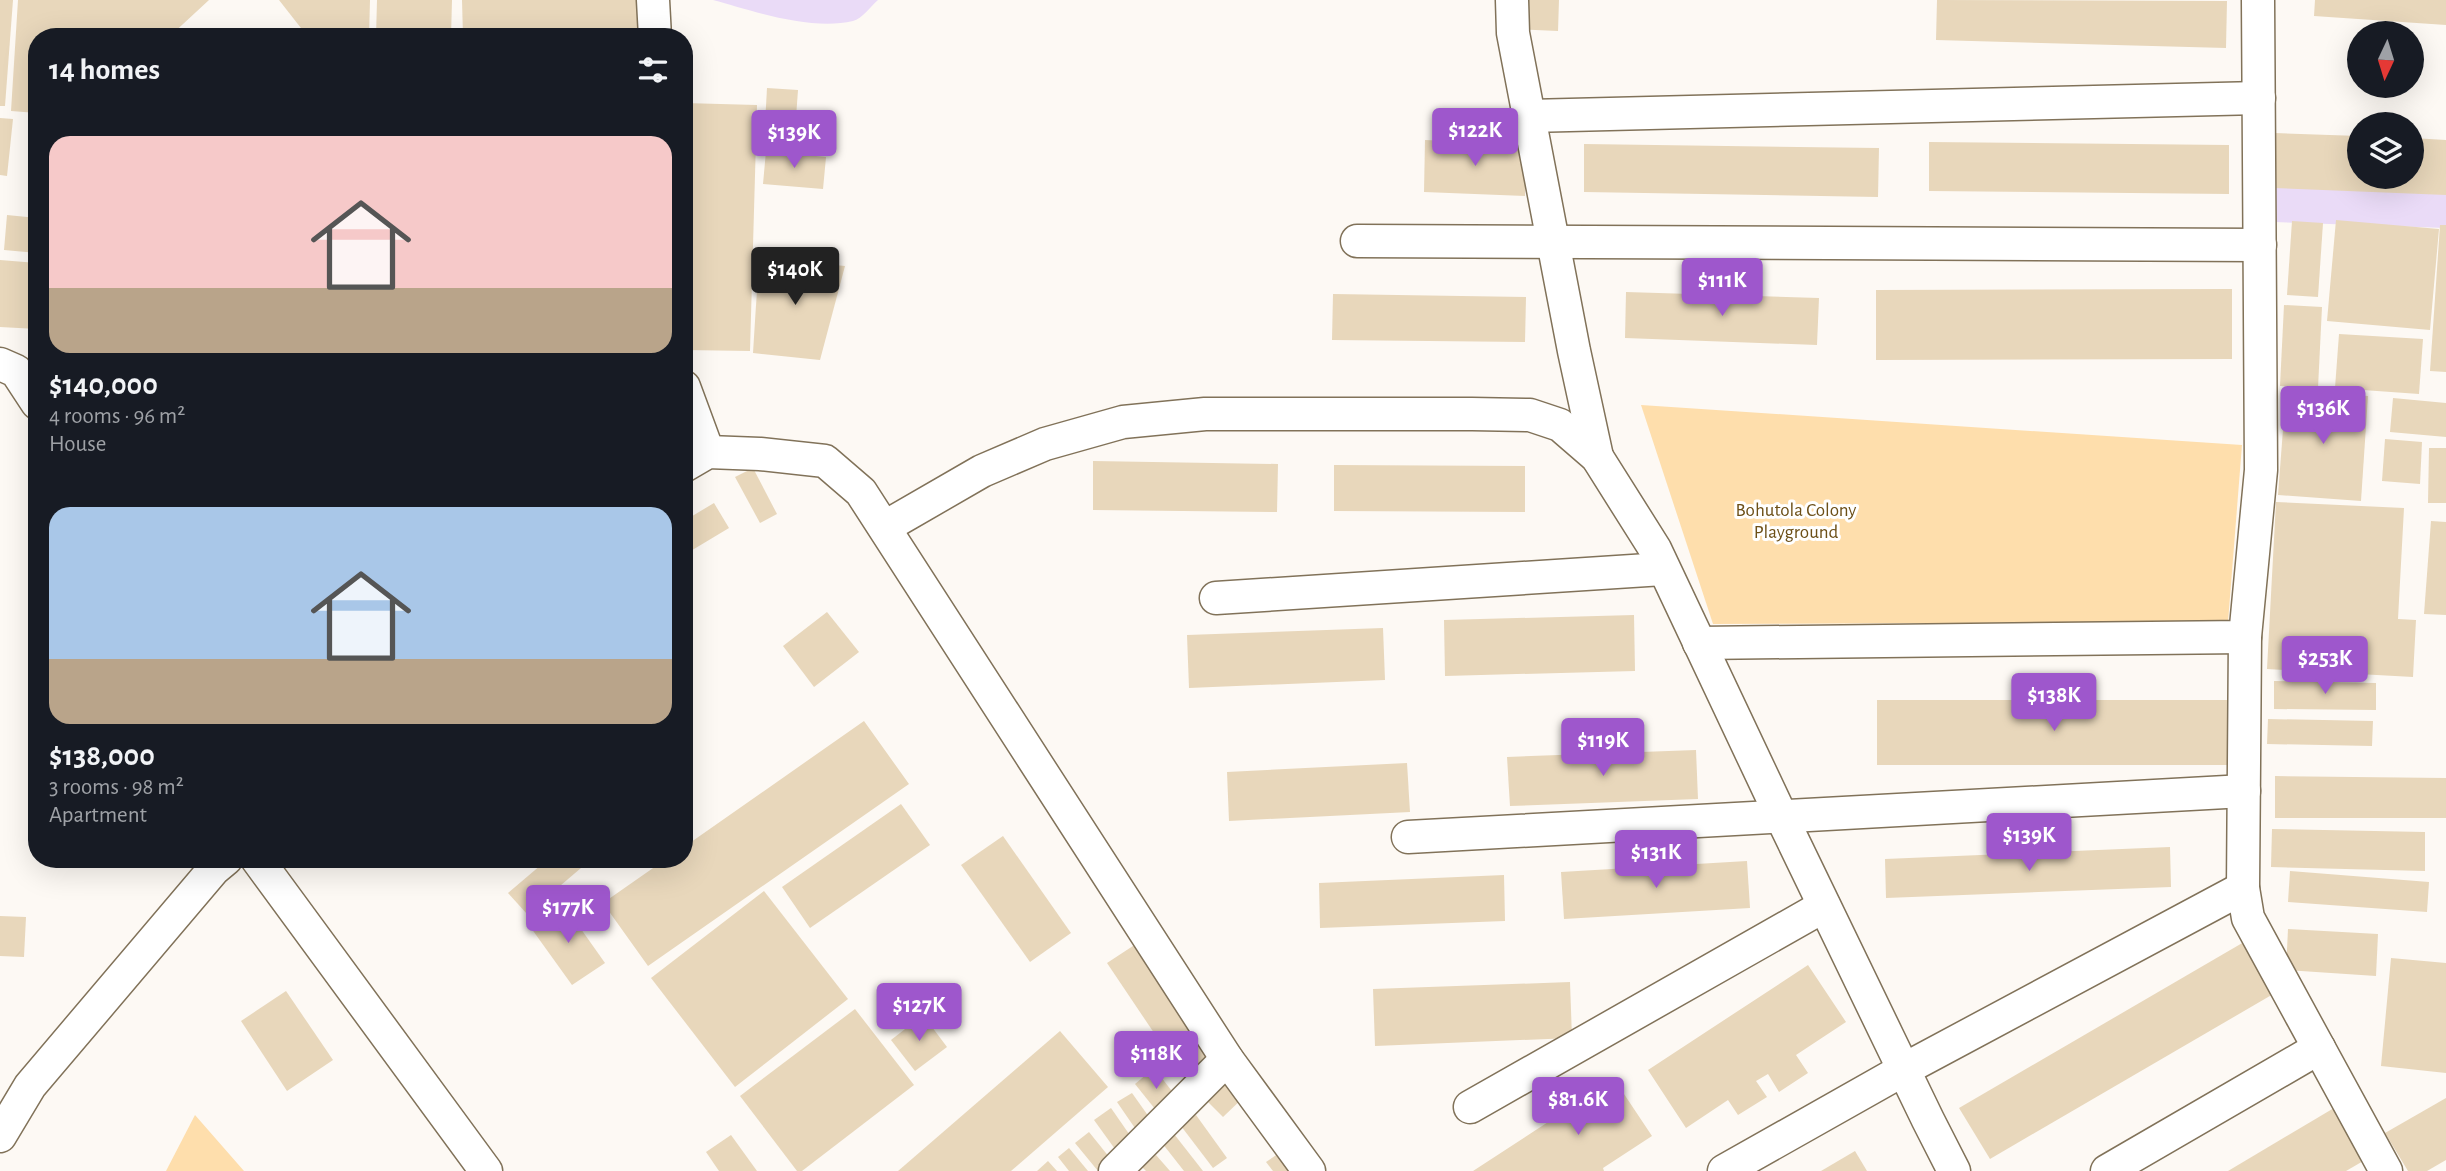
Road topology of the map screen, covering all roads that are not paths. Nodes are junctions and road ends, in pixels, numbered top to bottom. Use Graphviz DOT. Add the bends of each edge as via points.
graph roads {
  1 [pos="653,0"];
  2 [pos="1512,0"];
  3 [pos="2258,0"];
  4 [pos="654,28"];
  5 [pos="2259,97"];
  6 [pos="1530,117"];
  7 [pos="1357,241"];
  8 [pos="1554,242"];
  9 [pos="2260,245"];
  10 [pos="0,364"];
  11 [pos="28,389"];
  12 [pos="693,441"];
  13 [pos="1597,457"];
  14 [pos="696,459"];
  15 [pos="885,527"];
  16 [pos="1663,569"];
  17 [pos="1216,598"];
  18 [pos="2245,636"];
  19 [pos="1699,642"];
  20 [pos="2244,791"];
  21 [pos="1782,818"];
  22 [pos="1408,837"];
  23 [pos="215,868"];
  24 [pos="264,868"];
  25 [pos="2243,888"];
  26 [pos="1824,906"];
  27 [pos="2319,1048"];
  28 [pos="1227,1059"];
  29 [pos="1903,1070"];
  30 [pos="1470,1107"];
  31 [pos="0,1136"];
  32 [pos="485,1171"];
  33 [pos="1115,1171"];
  34 [pos="1309,1171"];
  35 [pos="1724,1171"];
  36 [pos="1954,1171"];
  37 [pos="2107,1171"];
  38 [pos="2386,1171"];
  1 -- 4 [label="street"];
  2 -- 6 [label="street" via="1513,33"];
  3 -- 5 [label="street"];
  5 -- 6 [label="street"];
  5 -- 9 [label="street"];
  6 -- 8 [label="street"];
  7 -- 8 [label="street"];
  8 -- 9 [label="street"];
  8 -- 13 [label="street"];
  9 -- 18 [label="street" via="2261,470"];
  10 -- 11 [label="street" via="16,371"];
  12 -- 14 [label="street"];
  13 -- 15 [label="street" via="1560,425 1530,415 1205,414 1123,422 1045,444 982,471"];
  13 -- 16 [label="street"];
  14 -- 15 [label="street" via="760,454 825,461 861,492"];
  15 -- 28 [label="street"];
  16 -- 17 [label="street"];
  16 -- 19 [label="street"];
  18 -- 19 [label="street"];
  18 -- 20 [label="street"];
  19 -- 21 [label="street"];
  20 -- 21 [label="street"];
  20 -- 25 [label="street"];
  21 -- 22 [label="street"];
  21 -- 26 [label="street"];
  23 -- 31 [label="street" via="30,1086"];
  24 -- 32 [label="street"];
  25 -- 27 [label="street" via="2248,918"];
  25 -- 29 [label="street"];
  26 -- 29 [label="street"];
  26 -- 30 [label="street"];
  27 -- 37 [label="street"];
  27 -- 38 [label="street"];
  28 -- 33 [label="street"];
  28 -- 34 [label="street"];
  29 -- 35 [label="street"];
  29 -- 36 [label="street"];
}
